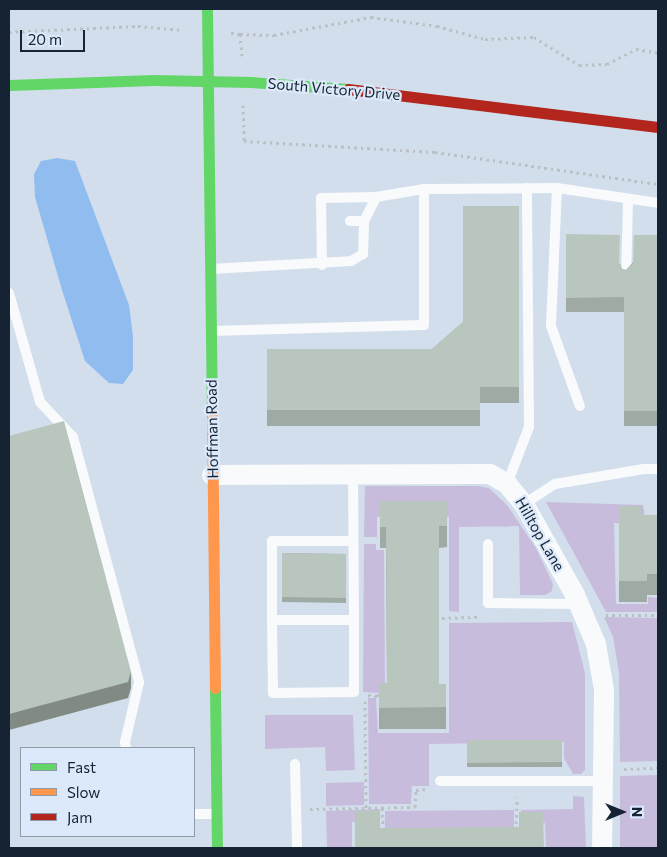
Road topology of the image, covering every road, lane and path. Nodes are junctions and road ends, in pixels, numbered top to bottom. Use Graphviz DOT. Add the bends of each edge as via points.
graph roads {
  1 [pos="207,9"];
  2 [pos="240,34"];
  3 [pos="658,53"];
  4 [pos="208,80"];
  5 [pos="9,85"];
  6 [pos="658,127"];
  7 [pos="527,188"];
  8 [pos="557,188"];
  9 [pos="424,189"];
  10 [pos="376,197"];
  11 [pos="628,198"];
  12 [pos="658,203"];
  13 [pos="364,221"];
  14 [pos="350,222"];
  15 [pos="322,265"];
  16 [pos="209,269"];
  17 [pos="626,278"];
  18 [pos="9,293"];
  19 [pos="210,331"];
  20 [pos="580,406"];
  21 [pos="658,469"];
  22 [pos="353,474"];
  23 [pos="212,475"];
  24 [pos="507,484"];
  25 [pos="524,504"];
  26 [pos="353,541"];
  27 [pos="488,544"];
  28 [pos="581,610"];
  29 [pos="658,615"];
  30 [pos="272,620"];
  31 [pos="354,620"];
  32 [pos="387,688"];
  33 [pos="126,747"];
  34 [pos="295,764"];
  35 [pos="658,768"];
  36 [pos="603,775"];
  37 [pos="440,781"];
  38 [pos="517,781"];
  39 [pos="366,808"];
  40 [pos="382,808"];
  41 [pos="296,810"];
  42 [pos="195,814"];
  43 [pos="216,814"];
  44 [pos="516,836"];
  45 [pos="383,838"];
  46 [pos="217,848"];
  47 [pos="297,848"];
  48 [pos="602,848"];
  1 -- 4 [label="main road, Hoffman Road"];
  2 -- 3 [label="path" via="274,35 371,17 436,26 485,39 534,38 579,65 606,64 636,49"];
  4 -- 5 [label="main road, South Victory Drive"];
  4 -- 6 [label="main road, South Victory Drive" via="352,89"];
  4 -- 16 [label="main road, Hoffman Road"];
  7 -- 8 [label="lane"];
  7 -- 9 [label="lane"];
  7 -- 24 [label="lane" via="529,427"];
  8 -- 11 [label="lane"];
  8 -- 20 [label="lane" via="551,326"];
  9 -- 10 [label="lane"];
  9 -- 19 [label="lane" via="424,325"];
  10 -- 13 [label="lane"];
  10 -- 15 [label="lane" via="321,198 324,222"];
  11 -- 12 [label="lane"];
  11 -- 17 [label="lane"];
  13 -- 14 [label="lane"];
  13 -- 15 [label="lane" via="363,254 351,261"];
  15 -- 16 [label="lane"];
  16 -- 19 [label="main road, Hoffman Road"];
  18 -- 33 [label="lane" via="40,402 73,437 140,682"];
  19 -- 23 [label="main road, Hoffman Road"];
  21 -- 25 [label="lane" via="555,484"];
  22 -- 23 [label="street, Hilltop Lane"];
  22 -- 24 [label="street, Hilltop Lane" via="490,474"];
  22 -- 26 [label="lane"];
  23 -- 43 [label="main road, Hoffman Road"];
  24 -- 25 [label="street, Hilltop Lane"];
  25 -- 28 [label="street, Hilltop Lane"];
  26 -- 30 [label="lane" via="272,541"];
  26 -- 31 [label="lane"];
  27 -- 28 [label="lane" via="488,603"];
  28 -- 29 [label="path"];
  28 -- 36 [label="street, Hilltop Lane" via="596,644 604,690"];
  30 -- 31 [label="lane"];
  30 -- 31 [label="lane" via="273,693 354,692"];
  32 -- 39 [label="path" via="377,696 365,695"];
  34 -- 41 [label="lane"];
  35 -- 36 [label="path"];
  36 -- 38 [label="lane"];
  36 -- 48 [label="street, Hilltop Lane"];
  37 -- 38 [label="lane"];
  37 -- 40 [label="path" via="426,790 416,790 415,807"];
  38 -- 44 [label="path"];
  39 -- 40 [label="path"];
  39 -- 41 [label="path"];
  40 -- 45 [label="path"];
  41 -- 47 [label="lane"];
  42 -- 43 [label="lane"];
  43 -- 46 [label="main road, Hoffman Road"];
}
